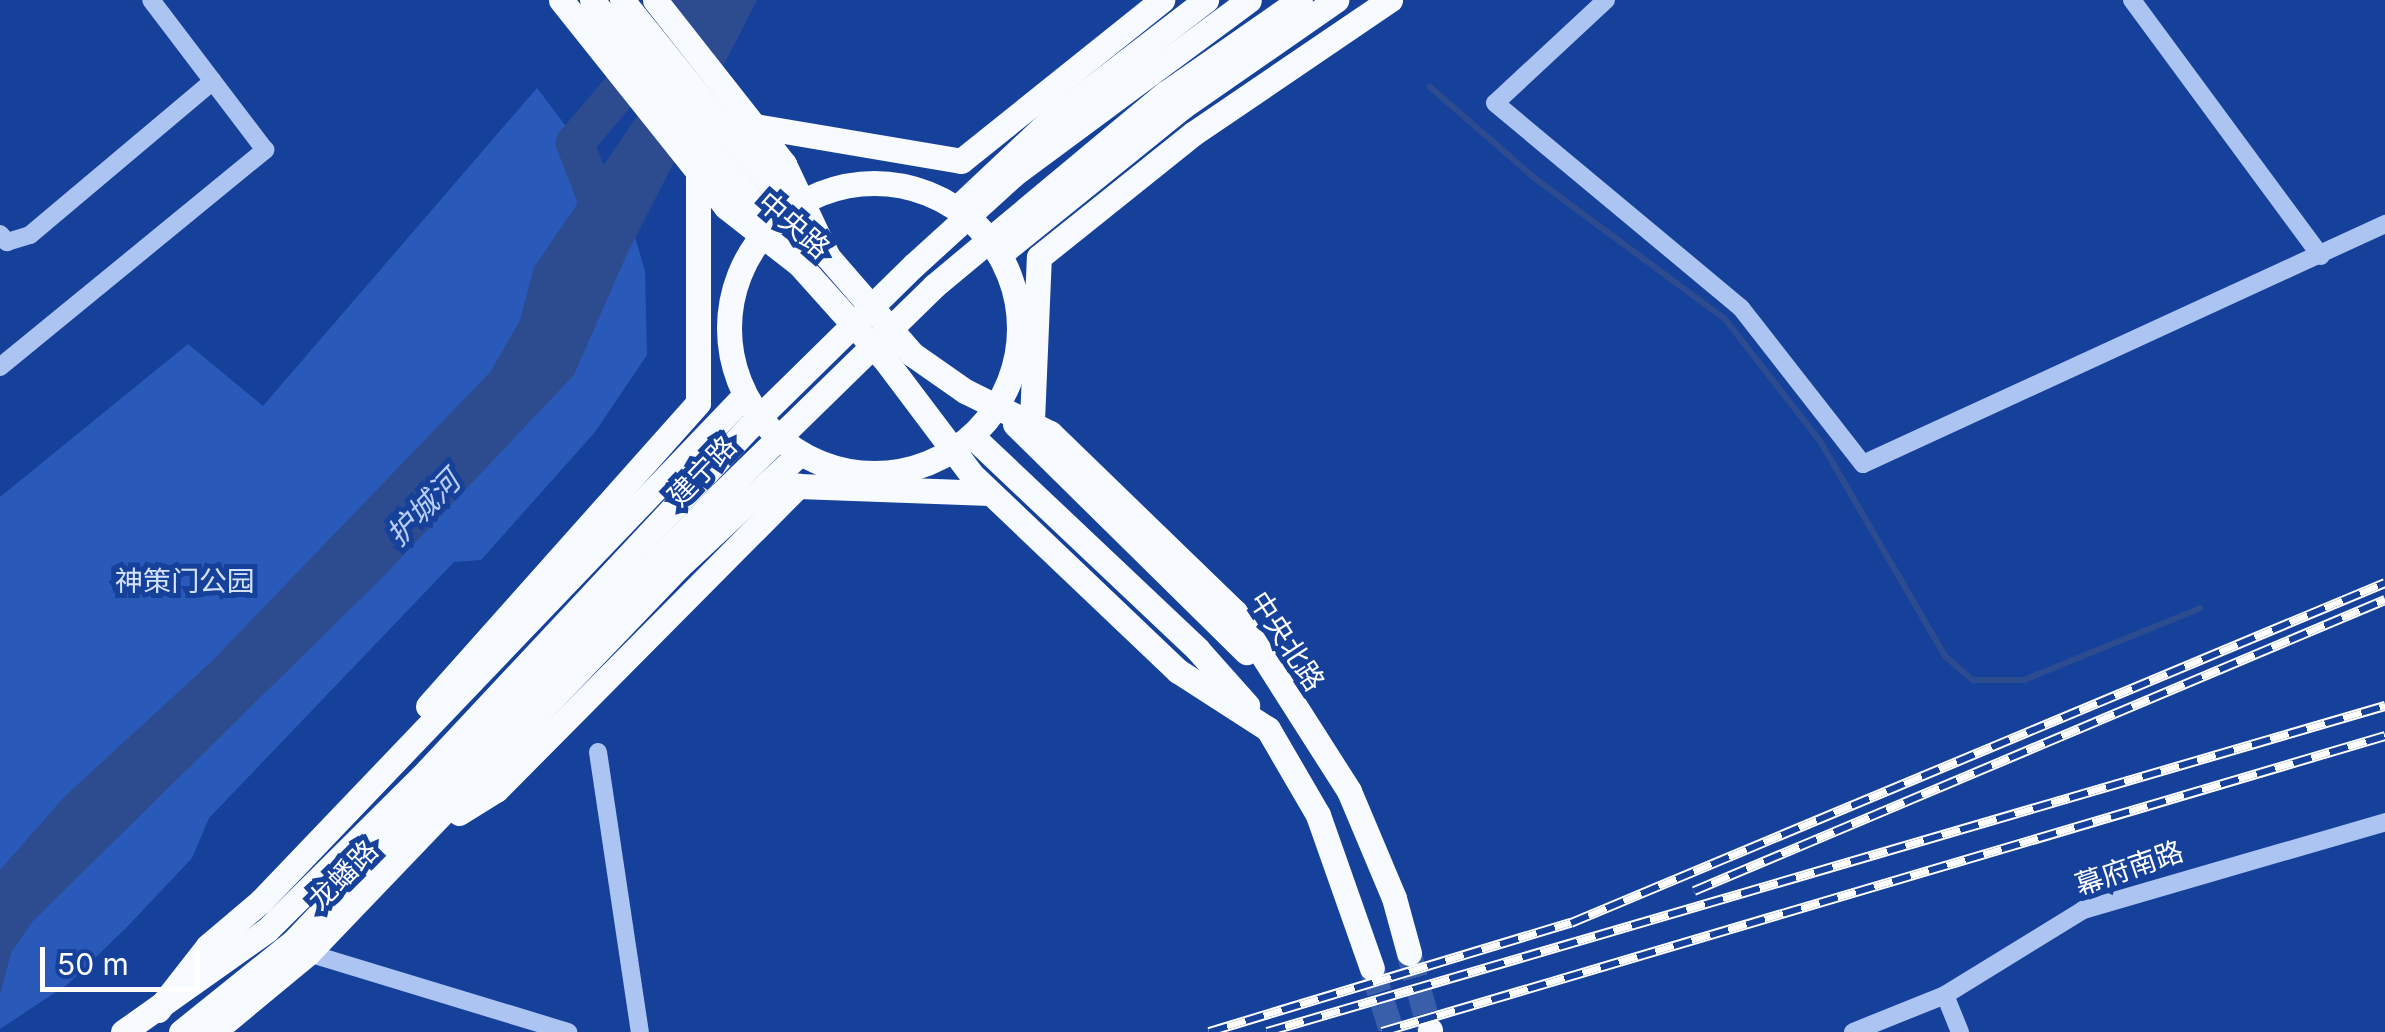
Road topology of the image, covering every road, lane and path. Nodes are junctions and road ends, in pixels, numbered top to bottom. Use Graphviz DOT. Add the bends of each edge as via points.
graph roads {
  1 [pos="151,0"];
  2 [pos="561,0"];
  3 [pos="592,0"];
  4 [pos="654,0"];
  5 [pos="1162,0"];
  6 [pos="1206,0"];
  7 [pos="1249,0"];
  8 [pos="1300,0"];
  9 [pos="1336,0"];
  10 [pos="1390,0"];
  11 [pos="1606,0"];
  12 [pos="2132,0"];
  13 [pos="612,17"];
  14 [pos="213,82"];
  15 [pos="755,126"];
  16 [pos="698,174"];
  17 [pos="957,208"];
  18 [pos="780,217"];
  19 [pos="2385,224"];
  20 [pos="0,234"];
  21 [pos="1000,254"];
  22 [pos="2322,256"];
  23 [pos="0,367"];
  24 [pos="744,396"];
  25 [pos="997,406"];
  26 [pos="1032,420"];
  27 [pos="972,436"];
  28 [pos="799,454"];
  29 [pos="990,493"];
  30 [pos="1292,705"];
  31 [pos="1268,729"];
  32 [pos="598,752"];
  33 [pos="361,792"];
  34 [pos="2385,822"];
  35 [pos="423,836"];
  36 [pos="1409,952"];
  37 [pos="308,953"];
  38 [pos="1372,968"];
  39 [pos="1945,995"];
  40 [pos="158,1010"];
  41 [pos="184,1030"];
  42 [pos="123,1032"];
  43 [pos="213,1032"];
  44 [pos="568,1032"];
  45 [pos="640,1032"];
  46 [pos="1854,1032"];
  47 [pos="1960,1032"];
  1 -- 14 [label="street"];
  2 -- 13 [label="main road, 中央路"];
  3 -- 13 [label="main road"];
  4 -- 15 [label="main road, 中央路"];
  5 -- 15 [label="main road" via="961,161"];
  6 -- 17 [label="main road" via="1054,118"];
  7 -- 40 [label="main road, 建宁路, bridge" via="1014,174 914,265 267,930"];
  8 -- 41 [label="main road, 建宁路, bridge" via="1166,92 934,286 721,494 276,955"];
  9 -- 21 [label="main road" via="1182,107"];
  10 -- 26 [label="main road" via="1194,133 1039,256"];
  11 -- 22 [label="street" via="1495,102 1741,308 1863,464"];
  12 -- 22 [label="street"];
  13 -- 16 [label="main road, 中央路" via="663,128"];
  13 -- 18 [label="main road"];
  14 -- 20 [label="street" via="30,235 7,242"];
  14 -- 23 [label="street" via="265,150"];
  15 -- 26 [label="main road, 中央路" via="784,164 828,257 912,354 965,391"];
  16 -- 29 [label="main road, 中央路" via="726,207 798,264"];
  16 -- 33 [label="main road" via="698,403 464,660"];
  17 -- 18 [label="main road, bridge" via="918,189 874,182 830,189"];
  17 -- 21 [label="main road, bridge"];
  18 -- 24 [label="main road, bridge" via="743,262 729,306 730,352"];
  19 -- 22 [label="street"];
  21 -- 25 [label="main road, bridge" via="1020,331"];
  24 -- 28 [label="main road, bridge" via="768,429"];
  24 -- 33 [label="main road"];
  25 -- 27 [label="main road, bridge"];
  25 -- 30 [label="main road"];
  26 -- 30 [label="main road, 中央北路" via="1100,477 1235,612"];
  27 -- 28 [label="main road, bridge" via="933,461 888,473 842,471"];
  27 -- 31 [label="main road" via="1134,588"];
  28 -- 35 [label="main road" via="679,566"];
  29 -- 31 [label="main road" via="1178,671"];
  29 -- 35 [label="main road" via="798,486 496,790"];
  30 -- 36 [label="main road, 中央北路" via="1349,792"];
  31 -- 38 [label="main road" via="1318,815"];
  32 -- 45 [label="street"];
  33 -- 40 [label="main road" via="261,901 208,946"];
  34 -- 39 [label="street, 幕府南路" via="2083,910"];
  35 -- 37 [label="main road, 龙蟠路"];
  37 -- 43 [label="main road, 龙蟠路"];
  37 -- 44 [label="street"];
  39 -- 46 [label="street, 幕府南路"];
  39 -- 47 [label="street"];
  40 -- 42 [label="main road"];
}
